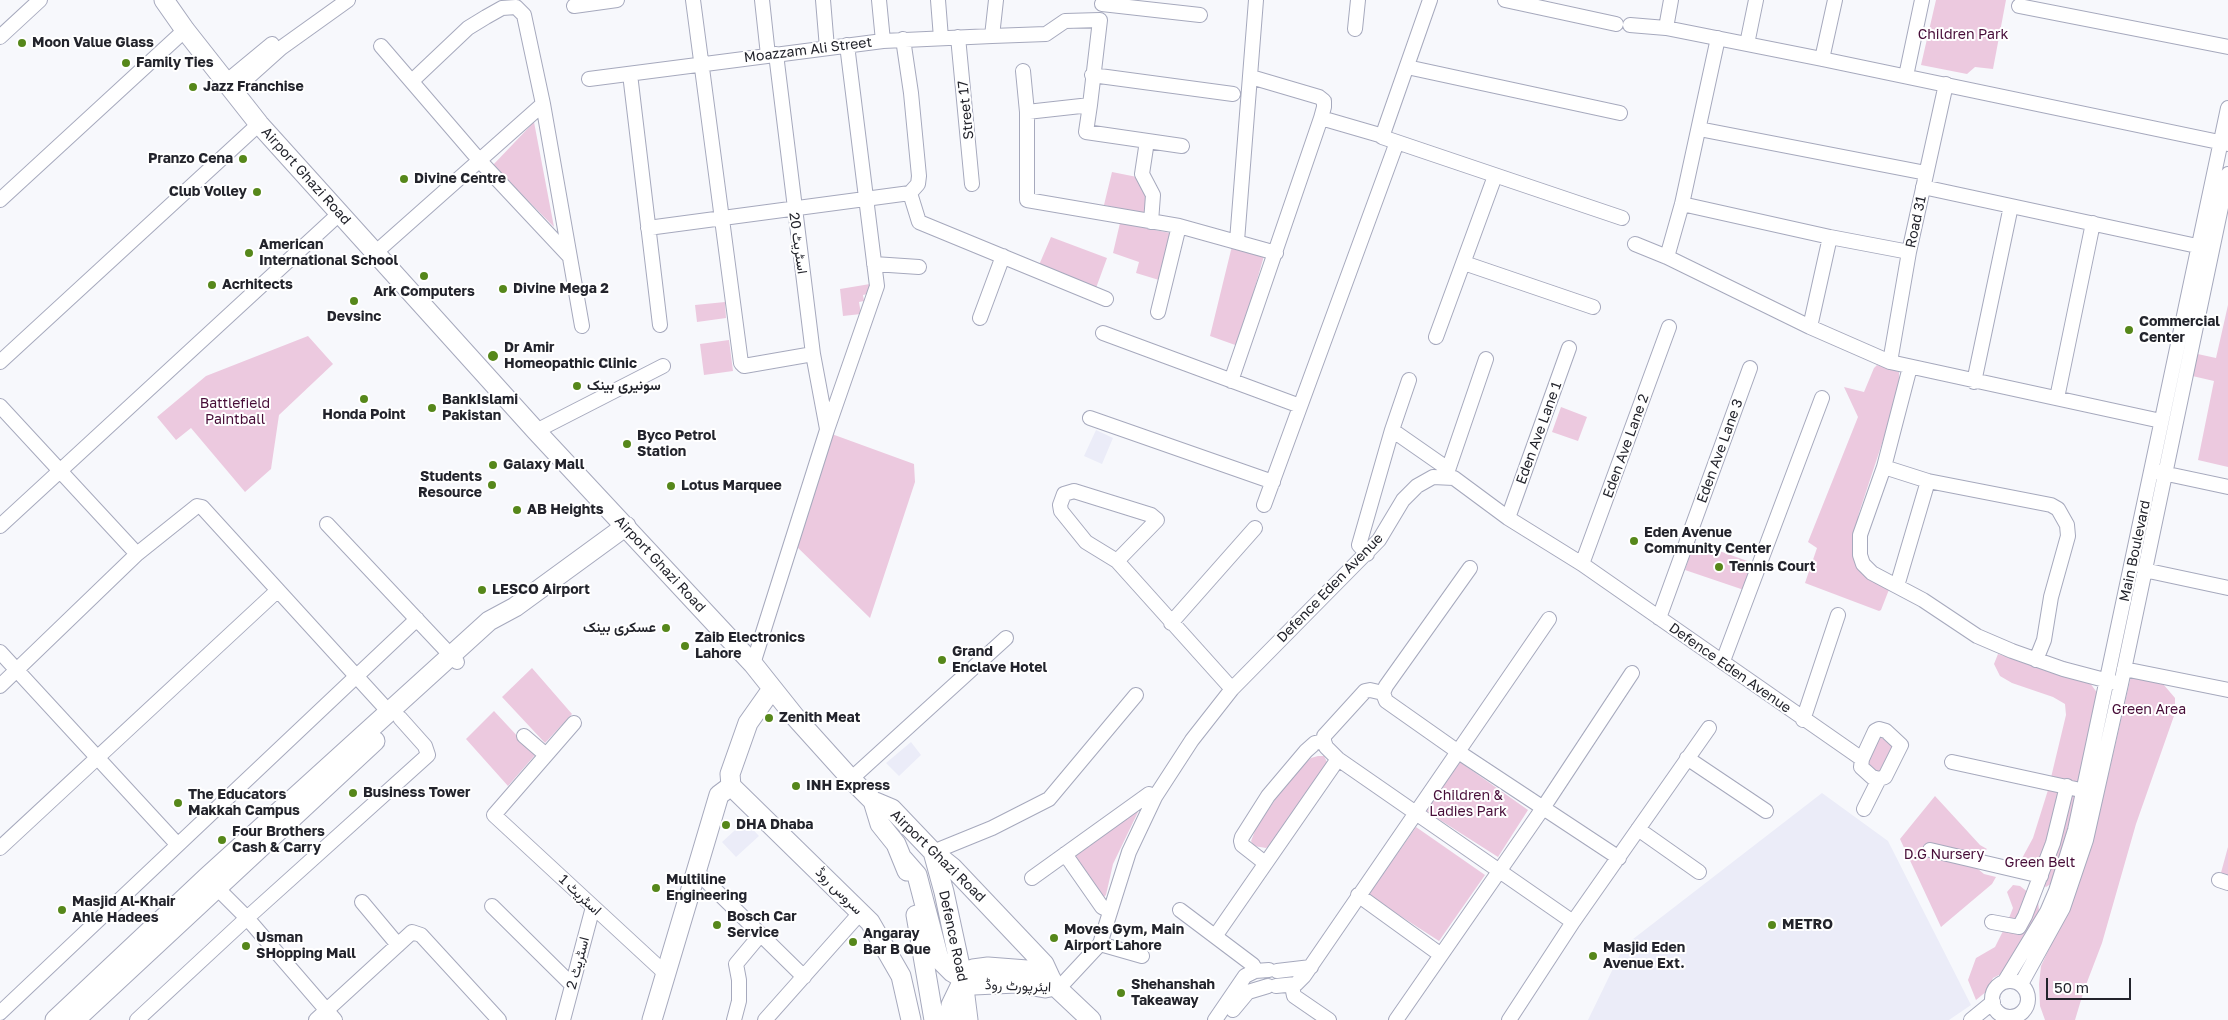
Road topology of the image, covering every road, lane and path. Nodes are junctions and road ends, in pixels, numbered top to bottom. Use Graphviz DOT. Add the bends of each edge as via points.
graph roads {
  1 [pos="40,0"];
  2 [pos="164,0"];
  3 [pos="334,0"];
  4 [pos="348,0"];
  5 [pos="617,0"];
  6 [pos="693,0"];
  7 [pos="762,0"];
  8 [pos="823,0"];
  9 [pos="879,0"];
  10 [pos="938,0"];
  11 [pos="996,0"];
  12 [pos="1256,0"];
  13 [pos="1358,0"];
  14 [pos="1430,0"];
  15 [pos="1505,0"];
  16 [pos="1671,0"];
  17 [pos="1756,0"];
  18 [pos="1835,0"];
  19 [pos="1922,0"];
  20 [pos="1102,2"];
  21 [pos="574,6"];
  22 [pos="2019,6"];
  23 [pos="1200,15"];
  24 [pos="1100,20"];
  25 [pos="1666,28"];
  26 [pos="1355,29"];
  27 [pos="185,30"];
  28 [pos="992,36"];
  29 [pos="0,37"];
  30 [pos="958,37"];
  31 [pos="941,38"];
  32 [pos="1718,38"];
  33 [pos="903,40"];
  34 [pos="883,41"];
  35 [pos="1747,44"];
  36 [pos="381,46"];
  37 [pos="847,46"];
  38 [pos="2228,47"];
  39 [pos="827,48"];
  40 [pos="772,54"];
  41 [pos="1822,59"];
  42 [pos="701,64"];
  43 [pos="1407,67"];
  44 [pos="1023,71"];
  45 [pos="630,74"];
  46 [pos="1092,75"];
  47 [pos="1906,76"];
  48 [pos="1251,77"];
  49 [pos="589,79"];
  50 [pos="412,81"];
  51 [pos="1946,84"];
  52 [pos="230,87"];
  53 [pos="1233,94"];
  54 [pos="543,104"];
  55 [pos="1090,105"];
  56 [pos="2228,108"];
  57 [pos="1027,112"];
  58 [pos="1620,113"];
  59 [pos="1321,118"];
  60 [pos="259,124"];
  61 [pos="1698,129"];
  62 [pos="1382,137"];
  63 [pos="1147,141"];
  64 [pos="1397,142"];
  65 [pos="2225,144"];
  66 [pos="1182,146"];
  67 [pos="480,161"];
  68 [pos="2228,174"];
  69 [pos="1494,176"];
  70 [pos="1925,180"];
  71 [pos="972,184"];
  72 [pos="910,193"];
  73 [pos="866,198"];
  74 [pos="0,200"];
  75 [pos="1682,204"];
  76 [pos="2011,206"];
  77 [pos="793,208"];
  78 [pos="339,214"];
  79 [pos="721,218"];
  80 [pos="1622,218"];
  81 [pos="1151,222"];
  82 [pos="2093,223"];
  83 [pos="1179,226"];
  84 [pos="648,228"];
  85 [pos="1830,237"];
  86 [pos="1237,241"];
  87 [pos="1635,244"];
  88 [pos="2198,246"];
  89 [pos="1909,252"];
  90 [pos="375,253"];
  91 [pos="1276,253"];
  92 [pos="1003,256"];
  93 [pos="570,257"];
  94 [pos="1667,258"];
  95 [pos="1464,262"];
  96 [pos="874,264"];
  97 [pos="919,267"];
  98 [pos="1106,299"];
  99 [pos="1593,307"];
  100 [pos="1158,312"];
  101 [pos="980,318"];
  102 [pos="660,325"];
  103 [pos="582,326"];
  104 [pos="1669,327"];
  105 [pos="1810,327"];
  106 [pos="1103,334"];
  107 [pos="1436,337"];
  108 [pos="1569,348"];
  109 [pos="813,354"];
  110 [pos="1486,359"];
  111 [pos="0,362"];
  112 [pos="1890,362"];
  113 [pos="663,366"];
  114 [pos="1910,367"];
  115 [pos="1750,368"];
  116 [pos="1409,380"];
  117 [pos="1231,381"];
  118 [pos="1974,382"];
  119 [pos="1822,398"];
  120 [pos="2057,398"];
  121 [pos="0,406"];
  122 [pos="1300,406"];
  123 [pos="1090,418"];
  124 [pos="2161,421"];
  125 [pos="827,430"];
  126 [pos="1392,430"];
  127 [pos="536,431"];
  128 [pos="1884,467"];
  129 [pos="61,471"];
  130 [pos="1447,472"];
  131 [pos="2158,472"];
  132 [pos="1928,481"];
  133 [pos="1273,482"];
  134 [pos="2228,487"];
  135 [pos="1264,505"];
  136 [pos="1508,518"];
  137 [pos="326,524"];
  138 [pos="0,526"];
  139 [pos="626,526"];
  140 [pos="1255,528"];
  141 [pos="137,554"];
  142 [pos="1367,554"];
  143 [pos="1117,561"];
  144 [pos="1582,564"];
  145 [pos="1470,568"];
  146 [pos="2144,570"];
  147 [pos="1897,586"];
  148 [pos="2228,588"];
  149 [pos="277,591"];
  150 [pos="1838,615"];
  151 [pos="1659,618"];
  152 [pos="417,619"];
  153 [pos="1549,619"];
  154 [pos="1172,623"];
  155 [pos="1006,638"];
  156 [pos="0,652"];
  157 [pos="454,659"];
  158 [pos="2036,660"];
  159 [pos="1723,662"];
  160 [pos="753,664"];
  161 [pos="2124,669"];
  162 [pos="17,670"];
  163 [pos="1632,673"];
  164 [pos="357,677"];
  165 [pos="2114,683"];
  166 [pos="0,686"];
  167 [pos="772,689"];
  168 [pos="1232,689"];
  169 [pos="2228,690"];
  170 [pos="1383,693"];
  171 [pos="1136,695"];
  172 [pos="394,715"];
  173 [pos="1803,720"];
  174 [pos="574,723"];
  175 [pos="1709,728"];
  176 [pos="524,736"];
  177 [pos="1324,741"];
  178 [pos="1457,751"];
  179 [pos="546,755"];
  180 [pos="1688,758"];
  181 [pos="96,759"];
  182 [pos="1338,759"];
  183 [pos="1862,759"];
  184 [pos="1952,762"];
  185 [pos="851,779"];
  186 [pos="1879,780"];
  187 [pos="731,786"];
  188 [pos="2068,786"];
  189 [pos="2084,791"];
  190 [pos="1155,797"];
  191 [pos="873,801"];
  192 [pos="1543,808"];
  193 [pos="1864,809"];
  194 [pos="1766,811"];
  195 [pos="1416,814"];
  196 [pos="1638,830"];
  197 [pos="177,844"];
  198 [pos="0,848"];
  199 [pos="1930,850"];
  200 [pos="933,852"];
  201 [pos="1065,854"];
  202 [pos="1619,858"];
  203 [pos="903,859"];
  204 [pos="1265,863"];
  205 [pos="696,871"];
  206 [pos="1499,871"];
  207 [pos="1699,872"];
  208 [pos="2040,876"];
  209 [pos="1032,878"];
  210 [pos="212,883"];
  211 [pos="2034,894"];
  212 [pos="1358,895"];
  213 [pos="362,902"];
  214 [pos="2057,905"];
  215 [pos="492,906"];
  216 [pos="593,907"];
  217 [pos="1180,910"];
  218 [pos="1110,911"];
  219 [pos="861,912"];
  220 [pos="247,918"];
  221 [pos="1573,922"];
  222 [pos="1992,922"];
  223 [pos="761,934"];
  224 [pos="1216,935"];
  225 [pos="1100,944"];
  226 [pos="398,945"];
  227 [pos="1441,955"];
  228 [pos="1142,956"];
  229 [pos="1311,967"];
  230 [pos="1273,970"];
  231 [pos="1254,971"];
  232 [pos="666,974"];
  233 [pos="804,977"];
  234 [pos="963,980"];
  235 [pos="2005,982"];
  236 [pos="1055,984"];
  237 [pos="2021,984"];
  238 [pos="572,985"];
  239 [pos="1272,986"];
  240 [pos="1292,986"];
  241 [pos="1995,1012"];
  242 [pos="0,1013"];
  243 [pos="2024,1016"];
  244 [pos="326,1017"];
  245 [pos="55,1020"];
  246 [pos="75,1020"];
  247 [pos="137,1020"];
  248 [pos="499,1020"];
  249 [pos="563,1020"];
  250 [pos="652,1020"];
  251 [pos="734,1020"];
  252 [pos="764,1020"];
  253 [pos="911,1020"];
  254 [pos="934,1020"];
  255 [pos="949,1020"];
  256 [pos="968,1020"];
  257 [pos="1091,1020"];
  258 [pos="1215,1020"];
  259 [pos="1226,1020"];
  260 [pos="1329,1020"];
  261 [pos="1396,1020"];
  262 [pos="1509,1020"];
  263 [pos="1971,1020"];
  1 -- 29 [label="street"];
  2 -- 27 [label="main road, Airport Ghazi Road"];
  3 -- 52 [label="street" via="279,38"];
  4 -- 52 [label="street"];
  5 -- 21 [label="street"];
  6 -- 42 [label="street"];
  7 -- 40 [label="street, اسٹریٹ 20"];
  8 -- 39 [label="street"];
  9 -- 34 [label="street"];
  10 -- 31 [label="street"];
  11 -- 28 [label="street"];
  12 -- 48 [label="street"];
  13 -- 26 [label="street"];
  14 -- 43 [label="street"];
  15 -- 25 [label="street" via="1623,24"];
  16 -- 25 [label="street"];
  17 -- 35 [label="street"];
  18 -- 41 [label="street"];
  19 -- 47 [label="street"];
  20 -- 23 [label="street"];
  20 -- 24 [label="street"];
  22 -- 38 [label="street"];
  24 -- 28 [label="street, Moazzam Ali Street" via="1065,21 1046,34"];
  24 -- 46 [label="street"];
  25 -- 32 [label="street"];
  27 -- 52 [label="main road, Airport Ghazi Road"];
  27 -- 74 [label="street"];
  28 -- 30 [label="street, Moazzam Ali Street"];
  30 -- 31 [label="street, Moazzam Ali Street"];
  30 -- 71 [label="street, Street 17"];
  31 -- 33 [label="street, Moazzam Ali Street"];
  32 -- 35 [label="street"];
  32 -- 61 [label="street"];
  33 -- 34 [label="street, Moazzam Ali Street"];
  33 -- 72 [label="street" via="919,176 918,184"];
  34 -- 37 [label="street, Moazzam Ali Street"];
  35 -- 41 [label="street"];
  36 -- 50 [label="street"];
  37 -- 39 [label="street, Moazzam Ali Street"];
  37 -- 73 [label="street"];
  39 -- 40 [label="street, Moazzam Ali Street"];
  40 -- 42 [label="street, Moazzam Ali Street"];
  40 -- 77 [label="street, اسٹریٹ 20"];
  41 -- 47 [label="street"];
  42 -- 45 [label="street, Moazzam Ali Street"];
  42 -- 79 [label="street"];
  43 -- 58 [label="street"];
  43 -- 62 [label="street"];
  44 -- 57 [label="street"];
  45 -- 49 [label="street, Moazzam Ali Street"];
  45 -- 84 [label="street"];
  46 -- 53 [label="street"];
  46 -- 55 [label="street"];
  47 -- 51 [label="street"];
  48 -- 59 [label="street" via="1319,97 1324,101"];
  48 -- 86 [label="street"];
  50 -- 54 [label="street" via="468,28 502,8 516,7 524,15"];
  50 -- 67 [label="street"];
  51 -- 65 [label="street"];
  51 -- 70 [label="street, Road 31"];
  52 -- 60 [label="main road, Airport Ghazi Road"];
  54 -- 67 [label="street"];
  54 -- 93 [label="street"];
  55 -- 57 [label="street"];
  55 -- 63 [label="street" via="1086,132"];
  56 -- 65 [label="street, Main Boulevard"];
  57 -- 81 [label="street" via="1027,200"];
  59 -- 62 [label="street"];
  59 -- 91 [label="street"];
  60 -- 78 [label="main road, Airport Ghazi Road"];
  60 -- 111 [label="street"];
  61 -- 70 [label="street"];
  61 -- 75 [label="street"];
  62 -- 64 [label="street"];
  63 -- 66 [label="street"];
  63 -- 81 [label="street" via="1142,174 1153,195"];
  64 -- 69 [label="street"];
  64 -- 122 [label="street"];
  65 -- 88 [label="street, Main Boulevard"];
  67 -- 90 [label="street"];
  67 -- 93 [label="street"];
  68 -- 131 [label="street, Main Boulevard"];
  69 -- 80 [label="street"];
  69 -- 95 [label="street"];
  70 -- 76 [label="street"];
  70 -- 89 [label="street, Road 31"];
  72 -- 73 [label="street"];
  72 -- 92 [label="street" via="919,222"];
  73 -- 77 [label="street"];
  73 -- 96 [label="street"];
  75 -- 85 [label="street"];
  75 -- 94 [label="street"];
  76 -- 82 [label="street"];
  76 -- 118 [label="street"];
  77 -- 79 [label="street"];
  77 -- 109 [label="street, اسٹریٹ 20"];
  78 -- 90 [label="main road, Airport Ghazi Road"];
  78 -- 129 [label="street"];
  79 -- 84 [label="street"];
  79 -- 109 [label="street" via="742,366"];
  81 -- 83 [label="street"];
  82 -- 88 [label="street"];
  82 -- 120 [label="street"];
  83 -- 86 [label="street"];
  83 -- 100 [label="street"];
  84 -- 102 [label="street"];
  85 -- 89 [label="street"];
  85 -- 105 [label="street"];
  86 -- 91 [label="street"];
  87 -- 94 [label="street"];
  88 -- 124 [label="street, Main Boulevard"];
  89 -- 112 [label="street, Road 31"];
  90 -- 127 [label="main road, Airport Ghazi Road"];
  91 -- 117 [label="street"];
  92 -- 98 [label="street"];
  92 -- 101 [label="street"];
  93 -- 103 [label="street"];
  94 -- 105 [label="street"];
  95 -- 99 [label="street"];
  95 -- 107 [label="street"];
  96 -- 97 [label="street"];
  96 -- 125 [label="street" via="877,286"];
  104 -- 144 [label="street, Eden Ave Lane 2"];
  105 -- 112 [label="street"];
  106 -- 117 [label="street"];
  108 -- 136 [label="street, Eden Ave Lane 1"];
  109 -- 125 [label="street, اسٹریٹ 20"];
  110 -- 130 [label="street"];
  112 -- 114 [label="street"];
  113 -- 127 [label="street"];
  114 -- 118 [label="street"];
  114 -- 128 [label="street"];
  115 -- 151 [label="street, Eden Ave Lane 3"];
  116 -- 126 [label="street"];
  117 -- 122 [label="street"];
  118 -- 120 [label="street"];
  119 -- 159 [label="street"];
  120 -- 124 [label="street"];
  121 -- 129 [label="street"];
  122 -- 133 [label="street"];
  123 -- 133 [label="street"];
  124 -- 131 [label="street, Main Boulevard"];
  125 -- 160 [label="street"];
  126 -- 130 [label="street"];
  126 -- 142 [label="street" via="1359,545"];
  127 -- 139 [label="main road, Airport Ghazi Road"];
  128 -- 132 [label="street"];
  128 -- 147 [label="street" via="1860,535 1860,555 1872,573"];
  129 -- 138 [label="street"];
  129 -- 141 [label="street"];
  130 -- 136 [label="street, Defence Eden Avenue"];
  130 -- 142 [label="street, Defence Eden Avenue" via="1410,492"];
  131 -- 134 [label="street"];
  131 -- 146 [label="street, Main Boulevard"];
  131 -- 165 [label="street, Main Boulevard"];
  132 -- 147 [label="street"];
  132 -- 158 [label="street" via="2051,505 2063,515 2068,536 2051,597 2044,640"];
  133 -- 135 [label="street"];
  136 -- 144 [label="street, Defence Eden Avenue"];
  137 -- 152 [label="street"];
  139 -- 157 [label="main road" via="515,607 488,620"];
  139 -- 160 [label="main road, Airport Ghazi Road"];
  140 -- 154 [label="street"];
  141 -- 149 [label="street" via="197,506 202,507"];
  141 -- 162 [label="street"];
  142 -- 168 [label="street, Defence Eden Avenue"];
  143 -- 143 [label="street" via="1086,542 1061,511 1064,494 1074,491 1151,515 1157,520"];
  143 -- 154 [label="street"];
  144 -- 151 [label="street, Defence Eden Avenue"];
  145 -- 170 [label="street"];
  146 -- 148 [label="street"];
  146 -- 161 [label="street, Main Boulevard"];
  147 -- 158 [label="street" via="1977,636"];
  149 -- 164 [label="street"];
  149 -- 181 [label="street"];
  150 -- 173 [label="street"];
  151 -- 159 [label="street, Defence Eden Avenue"];
  152 -- 157 [label="street"];
  152 -- 164 [label="street"];
  153 -- 178 [label="street"];
  154 -- 168 [label="street"];
  155 -- 185 [label="street"];
  156 -- 162 [label="street"];
  157 -- 172 [label="main road"];
  158 -- 165 [label="street"];
  159 -- 173 [label="street, Defence Eden Avenue"];
  160 -- 167 [label="main road, Airport Ghazi Road"];
  161 -- 165 [label="street, Main Boulevard"];
  161 -- 169 [label="street"];
  162 -- 166 [label="street"];
  162 -- 181 [label="street"];
  163 -- 192 [label="street"];
  164 -- 172 [label="street"];
  164 -- 197 [label="street"];
  165 -- 189 [label="street, Main Boulevard"];
  165 -- 214 [label="street, Main Boulevard" via="2088,832"];
  167 -- 185 [label="main road, Airport Ghazi Road"];
  167 -- 187 [label="main road" via="743,733 730,774"];
  168 -- 190 [label="street, Defence Eden Avenue" via="1192,740"];
  170 -- 177 [label="street" via="1365,691 1324,736"];
  170 -- 178 [label="street" via="1386,701"];
  171 -- 200 [label="street" via="1049,799 992,828"];
  172 -- 210 [label="main road"];
  172 -- 220 [label="street" via="426,746 428,755"];
  173 -- 183 [label="street, Defence Eden Avenue"];
  174 -- 179 [label="street"];
  175 -- 180 [label="street"];
  176 -- 179 [label="street"];
  177 -- 182 [label="street"];
  177 -- 204 [label="street" via="1310,747 1268,796 1240,841"];
  178 -- 192 [label="street"];
  178 -- 195 [label="street"];
  179 -- 216 [label="street, اسٹریٹ 1" via="494,815"];
  180 -- 194 [label="street"];
  180 -- 196 [label="street"];
  181 -- 197 [label="street"];
  181 -- 198 [label="street"];
  182 -- 195 [label="street"];
  182 -- 204 [label="street"];
  183 -- 186 [label="street, Defence Eden Avenue" via="1861,767"];
  183 -- 186 [label="street" via="1879,729 1901,745 1885,777"];
  184 -- 188 [label="street"];
  185 -- 191 [label="main road, Airport Ghazi Road"];
  186 -- 193 [label="street"];
  187 -- 205 [label="main road" via="720,795"];
  187 -- 219 [label="main road, سروس روڈ"];
  188 -- 189 [label="street"];
  188 -- 208 [label="street" via="2053,843"];
  189 -- 214 [label="street, Main Boulevard"];
  190 -- 201 [label="street" via="1149,794"];
  190 -- 218 [label="street, Defence Eden Avenue" via="1129,852"];
  191 -- 200 [label="main road, Airport Ghazi Road" via="892,809"];
  191 -- 203 [label="main road" via="880,824"];
  192 -- 202 [label="street"];
  192 -- 206 [label="street"];
  195 -- 206 [label="street"];
  195 -- 212 [label="street"];
  196 -- 202 [label="street"];
  196 -- 207 [label="street"];
  197 -- 242 [label="street"];
  199 -- 208 [label="street"];
  200 -- 234 [label="main road, Defence Road"];
  200 -- 236 [label="main road, Airport Ghazi Road" via="953,868 1044,964"];
  201 -- 209 [label="street"];
  201 -- 218 [label="street" via="1102,907"];
  202 -- 221 [label="street"];
  203 -- 234 [label="main road" via="917,875 939,959"];
  203 -- 254 [label="main road" via="919,927"];
  204 -- 224 [label="street"];
  205 -- 223 [label="street"];
  205 -- 232 [label="main road"];
  206 -- 221 [label="street"];
  206 -- 227 [label="street"];
  208 -- 211 [label="street"];
  210 -- 220 [label="street"];
  210 -- 245 [label="main road"];
  210 -- 246 [label="main road"];
  211 -- 214 [label="street"];
  211 -- 222 [label="street" via="2019,927"];
  212 -- 227 [label="street"];
  212 -- 229 [label="street"];
  213 -- 226 [label="street"];
  214 -- 235 [label="street, Main Boulevard"];
  214 -- 237 [label="street, Main Boulevard"];
  215 -- 238 [label="street"];
  216 -- 232 [label="street, اسٹریٹ 1"];
  216 -- 238 [label="street, اسٹریٹ 2"];
  217 -- 224 [label="street"];
  218 -- 225 [label="street, Defence Eden Avenue"];
  219 -- 233 [label="street"];
  219 -- 253 [label="main road, سروس روڈ" via="901,976"];
  220 -- 244 [label="street"];
  220 -- 247 [label="street"];
  221 -- 262 [label="street"];
  223 -- 233 [label="street"];
  223 -- 251 [label="street" via="736,964 739,1001"];
  224 -- 231 [label="street" via="1253,965"];
  225 -- 228 [label="street"];
  225 -- 236 [label="street, Defence Eden Avenue"];
  226 -- 244 [label="street"];
  226 -- 248 [label="street" via="412,932 421,935"];
  227 -- 261 [label="street"];
  229 -- 230 [label="street"];
  229 -- 240 [label="street"];
  230 -- 231 [label="street"];
  230 -- 239 [label="street" via="1265,973 1263,978 1264,983"];
  231 -- 258 [label="street" via="1245,976"];
  232 -- 250 [label="main road"];
  233 -- 252 [label="street"];
  234 -- 236 [label="main road" via="973,969 988,967 1027,970"];
  234 -- 255 [label="main road" via="951,1005"];
  234 -- 256 [label="main road, Defence Road"];
  235 -- 237 [label="street"];
  235 -- 241 [label="street" via="1995,989"];
  236 -- 257 [label="main road, ایئرپورٹ روڈ"];
  237 -- 243 [label="street" via="2028,998"];
  238 -- 249 [label="street, اسٹریٹ 2"];
  239 -- 240 [label="street"];
  239 -- 259 [label="street" via="1248,992"];
  240 -- 260 [label="street" via="1294,996"];
  241 -- 243 [label="street"];
  241 -- 263 [label="street"];
}
